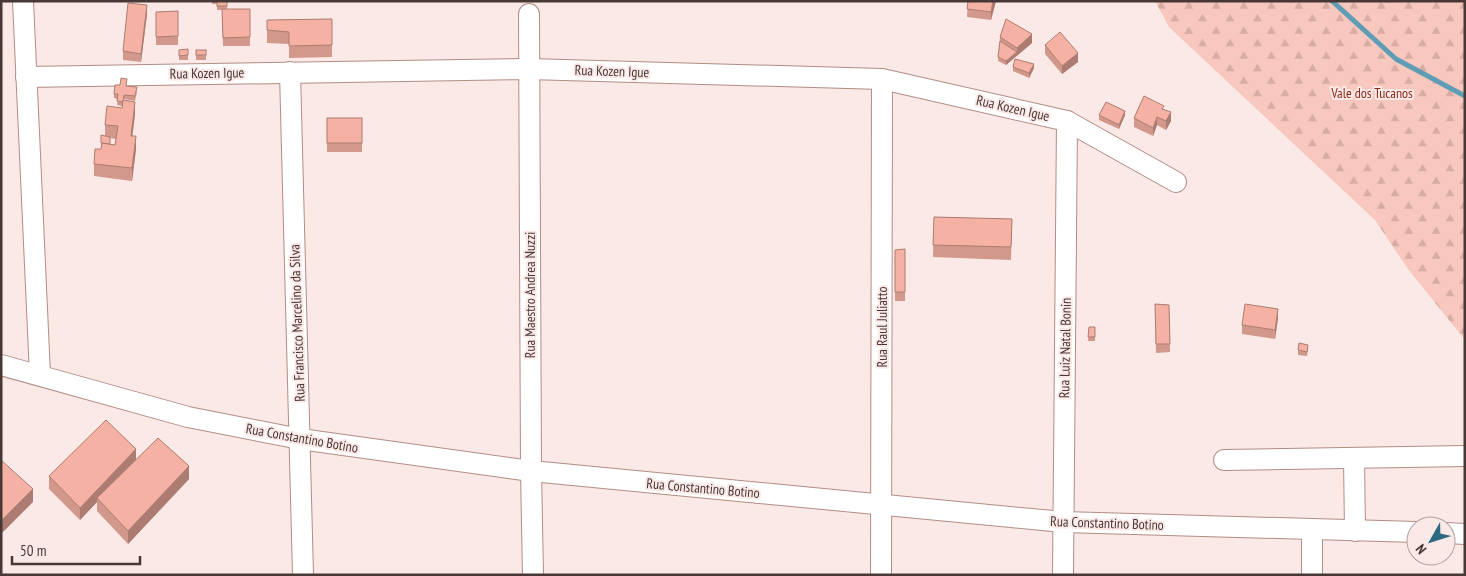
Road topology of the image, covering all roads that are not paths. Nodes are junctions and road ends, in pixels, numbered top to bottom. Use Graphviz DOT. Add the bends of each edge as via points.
graph roads {
  1 [pos="23,1"];
  2 [pos="529,14"];
  3 [pos="529,68"];
  4 [pos="290,72"];
  5 [pos="26,77"];
  6 [pos="882,79"];
  7 [pos="1068,121"];
  8 [pos="1176,182"];
  9 [pos="1,364"];
  10 [pos="40,375"];
  11 [pos="300,439"];
  12 [pos="1465,456"];
  13 [pos="1354,458"];
  14 [pos="1224,460"];
  15 [pos="531,471"];
  16 [pos="882,505"];
  17 [pos="1063,522"];
  18 [pos="1312,530"];
  19 [pos="1355,531"];
  20 [pos="1406,532"];
  21 [pos="302,575"];
  22 [pos="534,575"];
  23 [pos="881,575"];
  24 [pos="1062,575"];
  25 [pos="1312,575"];
  1 -- 5 [label="street"];
  2 -- 3 [label="street, Rua Maestro Andrea Nuzzi"];
  3 -- 4 [label="street, Rua Kozen Igue"];
  3 -- 6 [label="street, Rua Kozen Igue"];
  3 -- 15 [label="street, Rua Maestro Andrea Nuzzi"];
  4 -- 5 [label="street, Rua Kozen Igue"];
  4 -- 11 [label="street, Rua Francisco Marcelino da Silva"];
  5 -- 10 [label="street"];
  6 -- 7 [label="street, Rua Kozen Igue"];
  6 -- 16 [label="street, Rua Raul Juliatto"];
  7 -- 8 [label="street, Rua Kozen Igue"];
  7 -- 17 [label="street, Rua Luiz Natal Bonin"];
  9 -- 10 [label="street, Rua Constantino Botino"];
  10 -- 11 [label="street, Rua Constantino Botino" via="188,417"];
  11 -- 15 [label="street, Rua Constantino Botino"];
  11 -- 21 [label="street, Rua Francisco Marcelino da Silva"];
  12 -- 13 [label="street"];
  13 -- 14 [label="street"];
  13 -- 19 [label="street"];
  15 -- 16 [label="street, Rua Constantino Botino"];
  15 -- 22 [label="street, Rua Maestro Andrea Nuzzi"];
  16 -- 17 [label="street, Rua Constantino Botino"];
  16 -- 23 [label="street, Rua Raul Juliatto"];
  17 -- 18 [label="street, Rua Constantino Botino"];
  17 -- 24 [label="street, Rua Luiz Natal Bonin"];
  18 -- 19 [label="street, Rua Constantino Botino"];
  18 -- 25 [label="street"];
  19 -- 20 [label="street, Rua Constantino Botino"];
}
